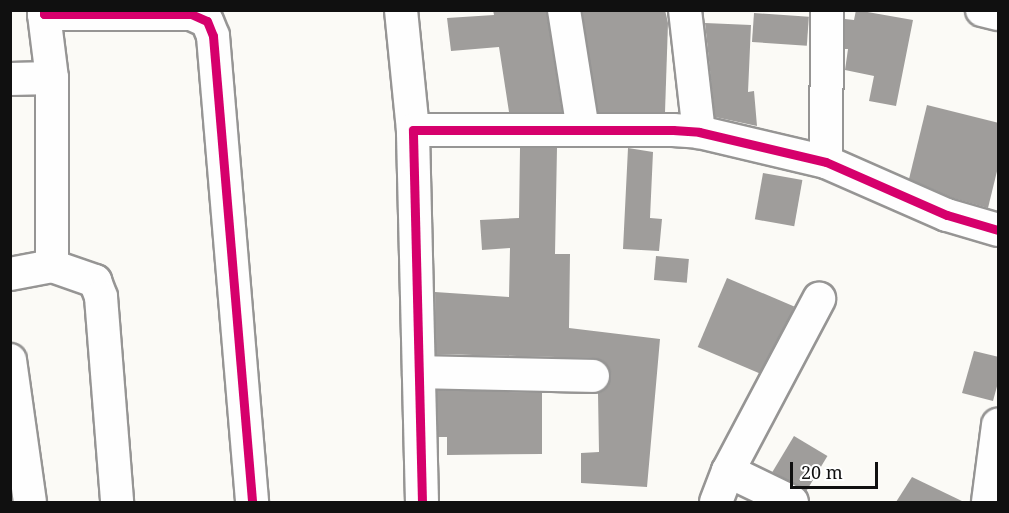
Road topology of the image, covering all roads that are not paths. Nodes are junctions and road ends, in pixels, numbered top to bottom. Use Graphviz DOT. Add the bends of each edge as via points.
graph roads {
  1 [pos="401,10"];
  2 [pos="564,10"];
  3 [pos="685,10"];
  4 [pos="827,10"];
  5 [pos="982,10"];
  6 [pos="44,12"];
  7 [pos="111,12"];
  8 [pos="999,14"];
  9 [pos="52,78"];
  10 [pos="10,79"];
  11 [pos="413,130"];
  12 [pos="583,130"];
  13 [pos="699,132"];
  14 [pos="826,162"];
  15 [pos="999,230"];
  16 [pos="52,266"];
  17 [pos="10,274"];
  18 [pos="819,299"];
  19 [pos="10,360"];
  20 [pos="419,372"];
  21 [pos="593,376"];
  22 [pos="999,425"];
  23 [pos="728,471"];
  24 [pos="23,501"];
  25 [pos="117,502"];
  26 [pos="252,502"];
  27 [pos="422,502"];
  28 [pos="716,502"];
  29 [pos="792,502"];
  30 [pos="988,502"];
  1 -- 11 [label="street"];
  2 -- 12 [label="street"];
  3 -- 13 [label="street"];
  4 -- 14 [label="street"];
  5 -- 8 [label="street"];
  6 -- 7 [label="street"];
  6 -- 9 [label="street"];
  7 -- 26 [label="street" via="191,14 207,21 213,36"];
  9 -- 10 [label="street"];
  9 -- 16 [label="street"];
  11 -- 12 [label="street"];
  11 -- 20 [label="street"];
  12 -- 13 [label="street"];
  13 -- 14 [label="street"];
  14 -- 15 [label="street" via="947,215"];
  16 -- 17 [label="street"];
  16 -- 25 [label="street" via="95,282 101,297"];
  18 -- 23 [label="street"];
  19 -- 24 [label="street"];
  20 -- 21 [label="street"];
  20 -- 27 [label="street"];
  22 -- 30 [label="street"];
  23 -- 28 [label="street"];
  23 -- 29 [label="street"];
}
